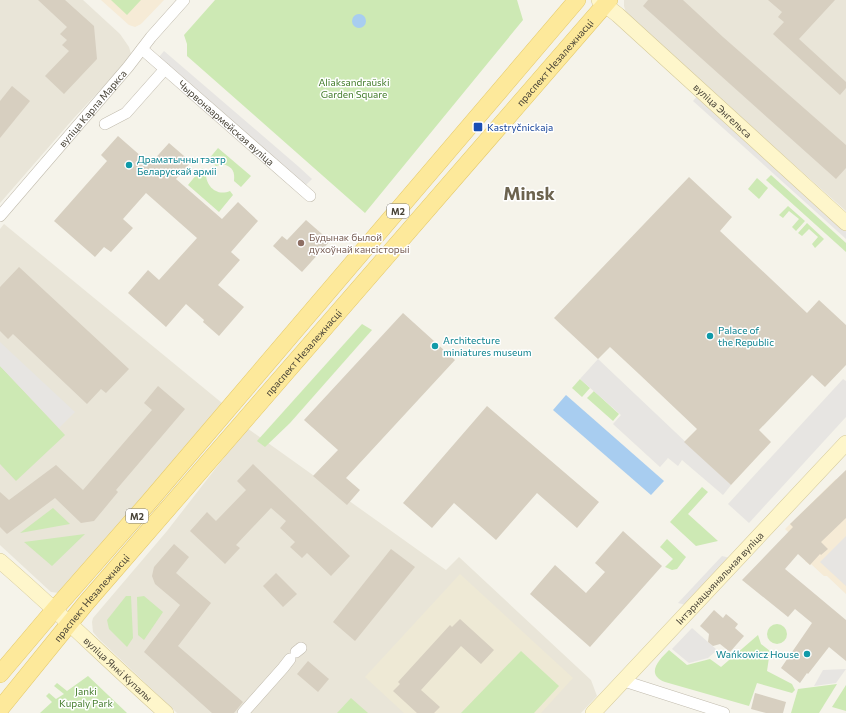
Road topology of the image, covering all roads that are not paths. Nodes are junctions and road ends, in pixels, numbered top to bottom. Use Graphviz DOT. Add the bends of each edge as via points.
graph roads {
  1 [pos="184,0"];
  2 [pos="577,0"];
  3 [pos="604,2"];
  4 [pos="142,49"];
  5 [pos="165,69"];
  6 [pos="105,124"];
  7 [pos="310,196"];
  8 [pos="0,216"];
  9 [pos="846,223"];
  10 [pos="846,443"];
  11 [pos="0,561"];
  12 [pos="54,609"];
  13 [pos="70,624"];
  14 [pos="295,653"];
  15 [pos="0,674"];
  16 [pos="624,681"];
  17 [pos="0,709"];
  18 [pos="166,713"];
  19 [pos="243,713"];
  20 [pos="593,713"];
  21 [pos="724,713"];
  1 -- 4 [label="street, вуліца Карла Маркса"];
  2 -- 12 [label="main road, праспект Незалежнасці / М2" via="163,486"];
  3 -- 9 [label="main road, вуліца Энгельса"];
  3 -- 13 [label="main road, праспект Незалежнасці / М2"];
  4 -- 5 [label="street, Чырвонаармейская вуліца"];
  4 -- 8 [label="street, вуліца Карла Маркса"];
  5 -- 6 [label="street" via="126,113"];
  5 -- 7 [label="street, Чырвонаармейская вуліца"];
  10 -- 16 [label="main road, Інтэрнацыянальная вуліца"];
  11 -- 12 [label="main road, вуліца Янкі Купалы"];
  12 -- 13 [label="main road, вуліца Янкі Купалы"];
  12 -- 15 [label="main road, праспект Незалежнасці / М2"];
  13 -- 17 [label="main road, праспект Незалежнасці / М2"];
  13 -- 18 [label="main road, вуліца Янкі Купалы"];
  14 -- 19 [label="street"];
  16 -- 20 [label="main road, Інтэрнацыянальная вуліца"];
  16 -- 21 [label="street"];
}
